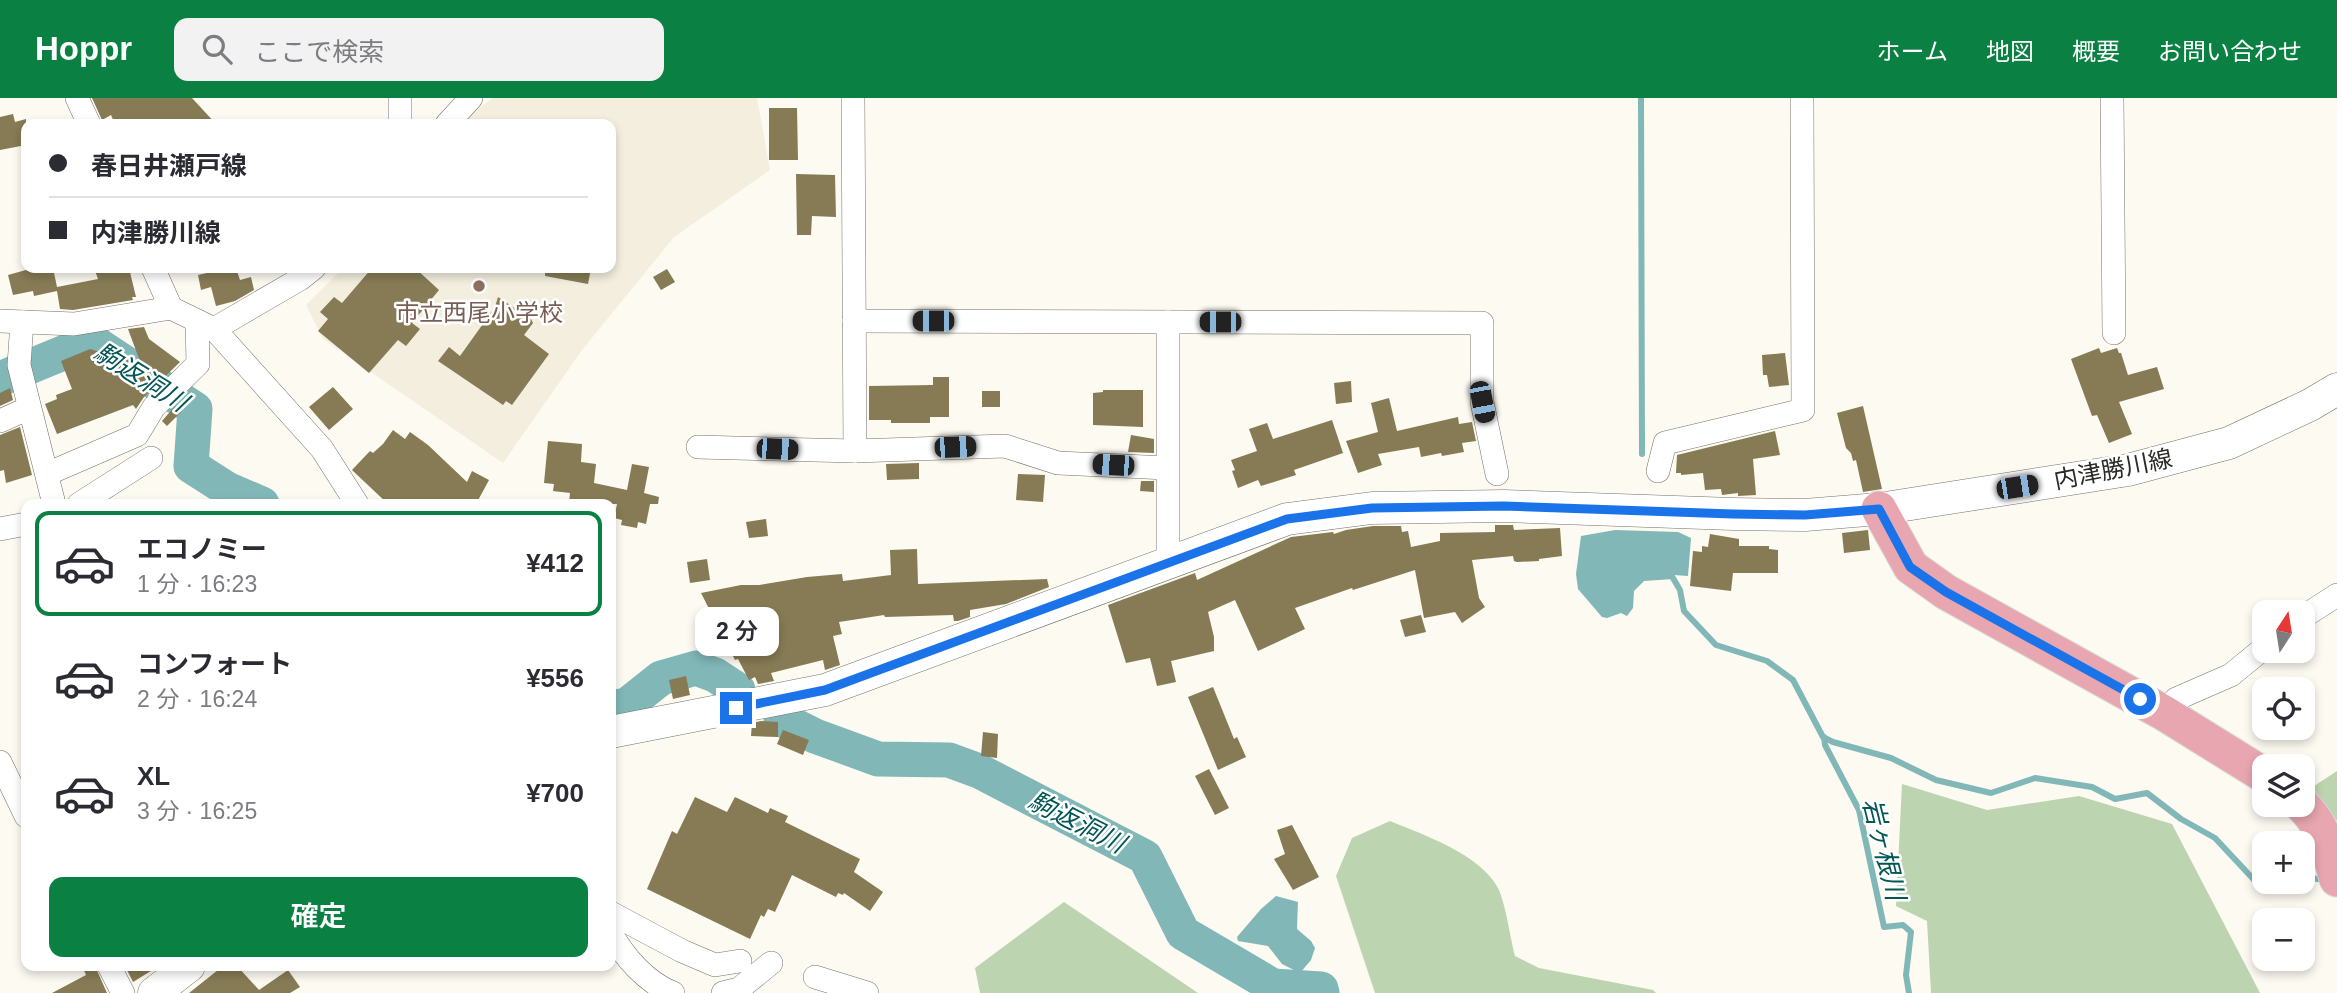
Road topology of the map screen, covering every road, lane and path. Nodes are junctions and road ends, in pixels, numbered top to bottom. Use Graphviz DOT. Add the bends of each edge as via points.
graph roads {
  1 [pos="77,98"];
  2 [pos="400,98"];
  3 [pos="471,98"];
  4 [pos="853,98"];
  5 [pos="1802,98"];
  6 [pos="2112,98"];
  7 [pos="87,119"];
  8 [pos="400,119"];
  9 [pos="452,119"];
  10 [pos="155,273"];
  11 [pos="308,273"];
  12 [pos="171,308"];
  13 [pos="11,321"];
  14 [pos="854,321"];
  15 [pos="1168,322"];
  16 [pos="206,325"];
  17 [pos="2114,333"];
  18 [pos="2337,389"];
  19 [pos="29,407"];
  20 [pos="0,421"];
  21 [pos="698,447"];
  22 [pos="855,451"];
  23 [pos="151,458"];
  24 [pos="1167,468"];
  25 [pos="1658,471"];
  26 [pos="47,474"];
  27 [pos="1497,474"];
  28 [pos="53,499"];
  29 [pos="87,499"];
  30 [pos="354,499"];
  31 [pos="1879,509"];
  32 [pos="21,525"];
  33 [pos="0,529"];
  34 [pos="1168,562"];
  35 [pos="2337,595"];
  36 [pos="2315,609"];
  37 [pos="2252,658"];
  38 [pos="2164,713"];
  39 [pos="616,731"];
  40 [pos="0,762"];
  41 [pos="2252,768"];
  42 [pos="21,806"];
  43 [pos="2315,817"];
  44 [pos="2337,879"];
  45 [pos="616,916"];
  46 [pos="616,942"];
  47 [pos="740,961"];
  48 [pos="771,963"];
  49 [pos="112,971"];
  50 [pos="183,971"];
  51 [pos="815,977"];
  52 [pos="123,993"];
  53 [pos="154,993"];
  54 [pos="673,993"];
  55 [pos="723,993"];
  56 [pos="867,993"];
  1 -- 7 [label="street"];
  2 -- 8 [label="street"];
  3 -- 9 [label="street"];
  4 -- 14 [label="street"];
  5 -- 25 [label="street" via="1803,410 1665,443"];
  6 -- 17 [label="street"];
  10 -- 12 [label="street"];
  11 -- 16 [label="street"];
  12 -- 13 [label="street" via="74,324"];
  12 -- 16 [label="street"];
  13 -- 19 [label="street"];
  14 -- 15 [label="street"];
  14 -- 22 [label="street"];
  15 -- 24 [label="street"];
  15 -- 27 [label="street" via="1482,323 1482,402"];
  16 -- 26 [label="street" via="198,364 154,407 137,435"];
  16 -- 30 [label="street" via="321,449"];
  18 -- 31 [label="main road, 内津勝川線" via="2229,443 2128,470"];
  19 -- 20 [label="street"];
  19 -- 26 [label="street"];
  21 -- 22 [label="street"];
  22 -- 24 [label="street" via="1006,446 1058,463"];
  23 -- 29 [label="street"];
  24 -- 34 [label="street"];
  26 -- 28 [label="street"];
  31 -- 34 [label="main road, 内津勝川線" via="1793,515 1504,506 1372,508 1287,519"];
  31 -- 38 [label="main road" via="1910,567 1946,592"];
  32 -- 33 [label="street"];
  34 -- 39 [label="main road, 内津勝川線" via="825,690"];
  35 -- 36 [label="street"];
  37 -- 38 [label="street" via="2231,675 2176,699"];
  38 -- 41 [label="main road"];
  40 -- 42 [label="street"];
  43 -- 44 [label="main road"];
  45 -- 47 [label="street" via="715,965"];
  46 -- 54 [label="street" via="649,979"];
  48 -- 55 [label="street" via="739,989"];
  49 -- 52 [label="street"];
  50 -- 53 [label="main road"];
  51 -- 56 [label="street"];
}
